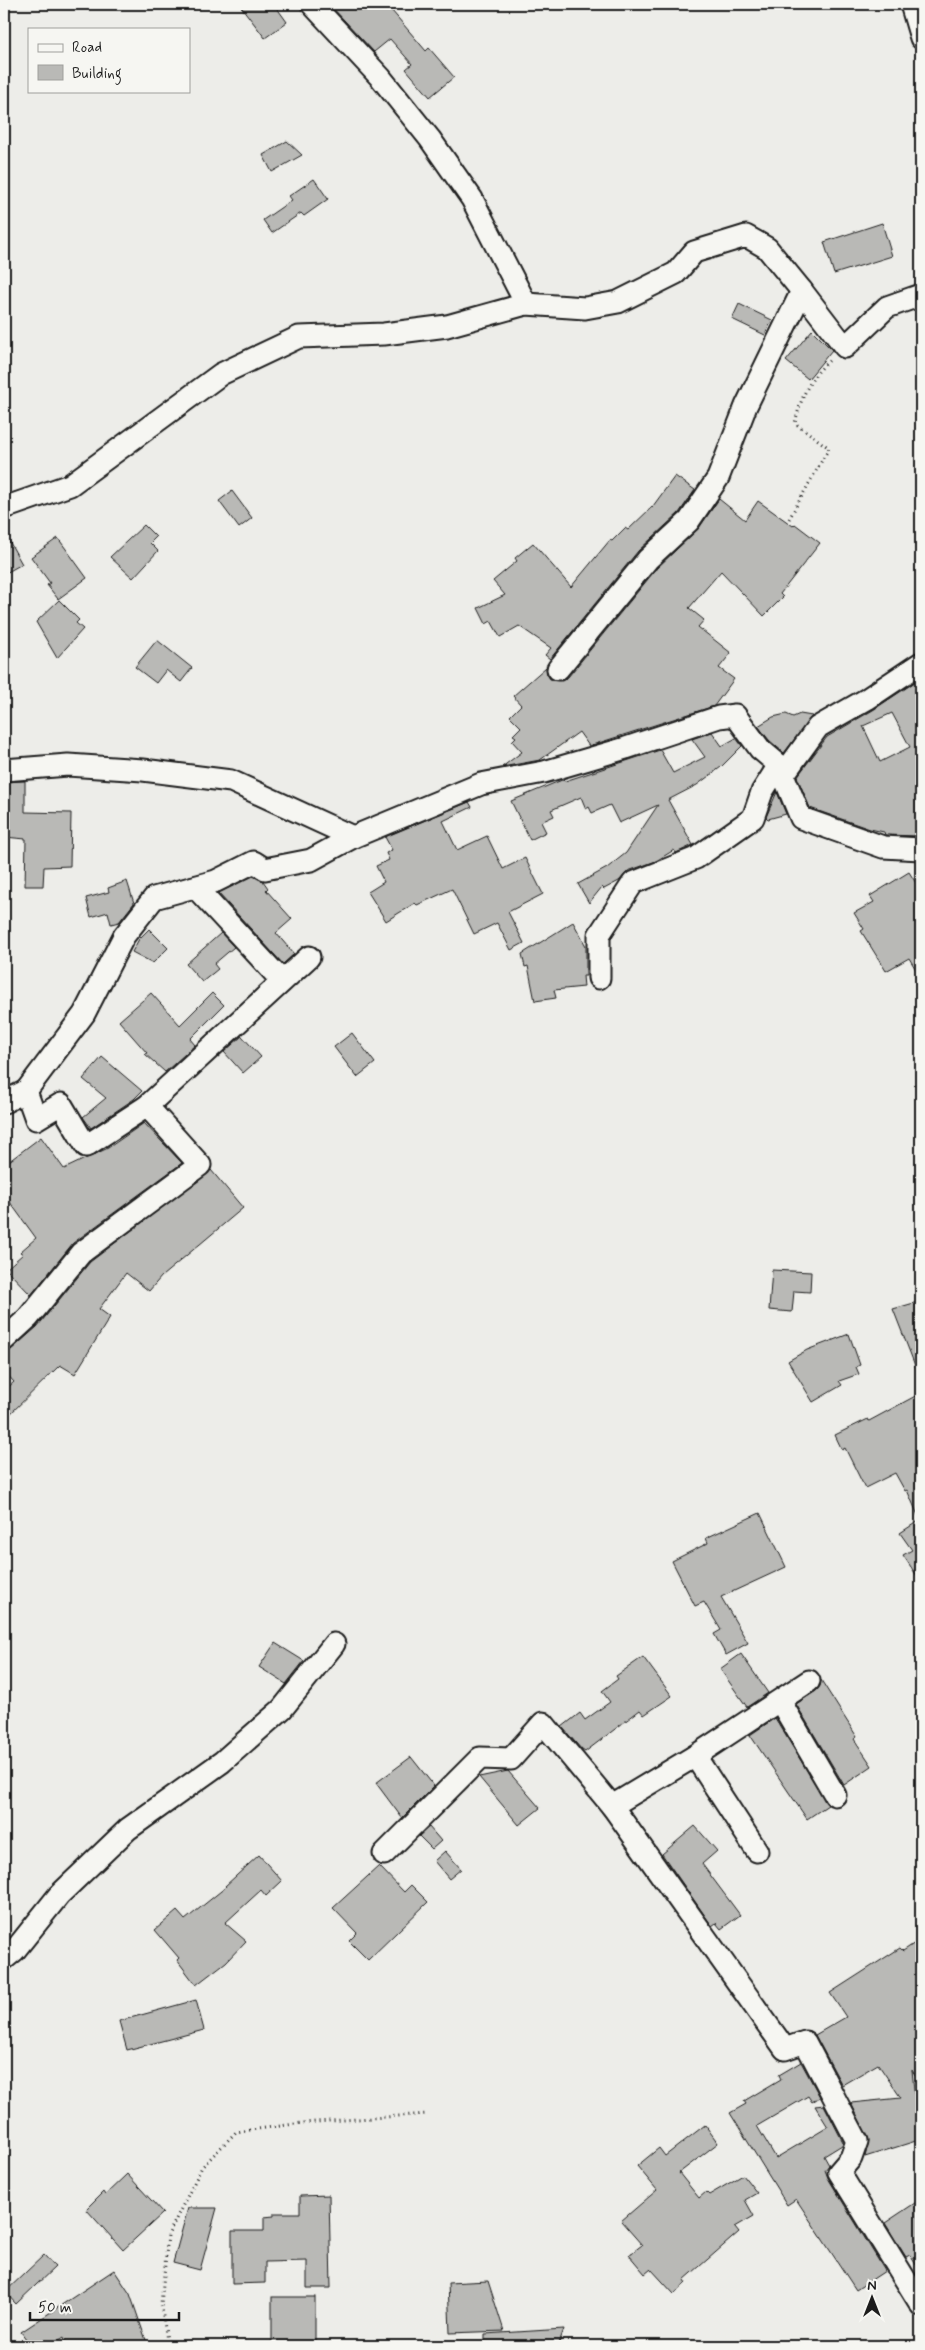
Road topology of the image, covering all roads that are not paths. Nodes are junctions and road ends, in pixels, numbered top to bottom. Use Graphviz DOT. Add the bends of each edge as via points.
graph roads {
  1 [pos="312,4"];
  2 [pos="911,4"];
  3 [pos="921,38"];
  4 [pos="802,291"];
  5 [pos="921,295"];
  6 [pos="526,304"];
  7 [pos="4,508"];
  8 [pos="921,663"];
  9 [pos="558,669"];
  10 [pos="781,769"];
  11 [pos="4,770"];
  12 [pos="353,837"];
  13 [pos="921,848"];
  14 [pos="194,887"];
  15 [pos="309,957"];
  16 [pos="599,978"];
  17 [pos="282,981"];
  18 [pos="26,1091"];
  19 [pos="4,1102"];
  20 [pos="147,1106"];
  21 [pos="4,1340"];
  22 [pos="334,1644"];
  23 [pos="809,1681"];
  24 [pos="780,1701"];
  25 [pos="695,1756"];
  26 [pos="835,1795"];
  27 [pos="612,1806"];
  28 [pos="757,1851"];
  29 [pos="384,1854"];
  30 [pos="4,1959"];
  31 [pos="921,2305"];
  1 -- 6 [label="street" via="381,78 430,139 472,199"];
  2 -- 3 [label="street"];
  4 -- 5 [label="street" via="845,347 887,307"];
  4 -- 6 [label="street" via="767,248 746,236 694,252 676,273 618,302 585,308"];
  4 -- 9 [label="street" via="746,406 718,478 689,521 648,559"];
  6 -- 7 [label="street" via="447,326 384,334 299,337 221,374 70,484"];
  8 -- 10 [label="street" via="867,700 818,727"];
  10 -- 12 [label="street" via="760,750 735,715 719,717 544,772 481,784"];
  10 -- 13 [label="street" via="801,818 883,847"];
  10 -- 16 [label="street" via="762,792 753,818 696,858 633,883 599,935"];
  11 -- 12 [label="street" via="68,765 231,781"];
  12 -- 14 [label="street" via="312,860 265,869 254,862 216,881"];
  14 -- 17 [label="street"];
  14 -- 18 [label="street" via="154,898 124,936 84,1014"];
  15 -- 17 [label="street"];
  17 -- 20 [label="street"];
  18 -- 19 [label="street"];
  18 -- 20 [label="street" via="36,1119 62,1104 86,1146"];
  20 -- 21 [label="street" via="200,1165 81,1253 28,1318"];
  22 -- 30 [label="street" via="282,1709 222,1762 128,1829 59,1895"];
  23 -- 24 [label="street"];
  24 -- 25 [label="street"];
  24 -- 26 [label="street"];
  25 -- 27 [label="street"];
  25 -- 28 [label="street"];
  27 -- 29 [label="street" via="543,1723 511,1759 480,1758"];
  27 -- 31 [label="street" via="785,2049 805,2042 857,2141 851,2158 839,2172"];
}
